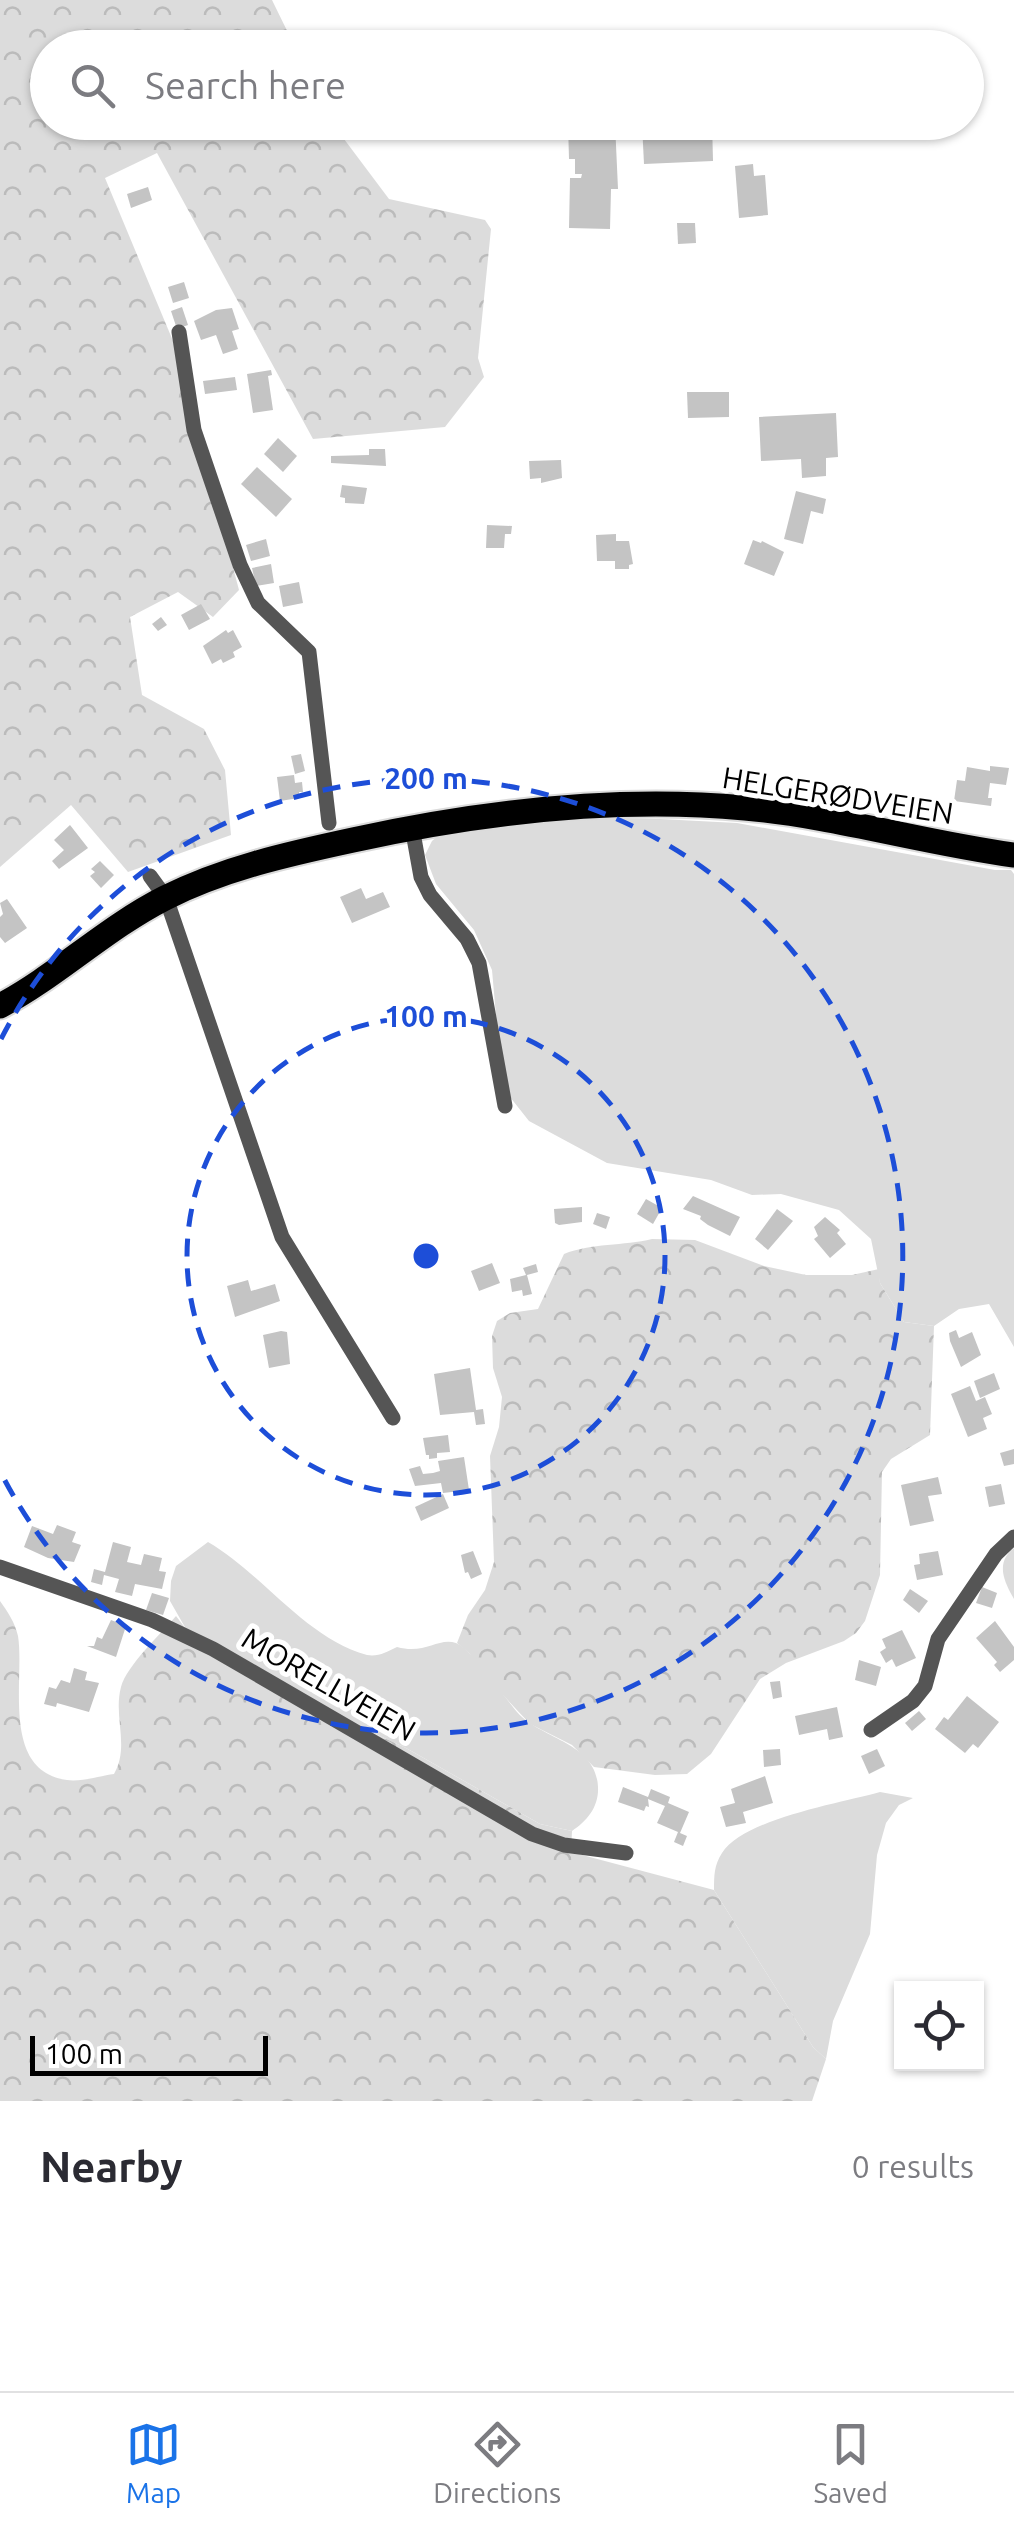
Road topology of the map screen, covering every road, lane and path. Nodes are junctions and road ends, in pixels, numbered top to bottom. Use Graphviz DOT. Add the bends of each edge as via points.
graph roads {
  1 [pos="179,332"];
  2 [pos="330,823"];
  3 [pos="412,827"];
  4 [pos="1014,855"];
  5 [pos="150,876"];
  6 [pos="166,898"];
  7 [pos="0,1006"];
  8 [pos="505,1106"];
  9 [pos="393,1418"];
  10 [pos="1014,1537"];
  11 [pos="0,1567"];
  12 [pos="871,1730"];
  13 [pos="626,1852"];
  1 -- 2 [label="street" via="194,430 240,565 258,603 309,652"];
  3 -- 4 [label="main road, HELGERØDVEIEN" via="545,809 712,806"];
  3 -- 6 [label="main road, HELGERØDVEIEN" via="269,858"];
  3 -- 8 [label="street" via="421,877 479,963"];
  5 -- 6 [label="street"];
  6 -- 7 [label="main road, HELGERØDVEIEN"];
  6 -- 9 [label="street" via="282,1237"];
  10 -- 12 [label="street" via="938,1638 925,1686"];
  11 -- 13 [label="street, MORELLVEIEN" via="152,1620 212,1649 532,1834"];
}
